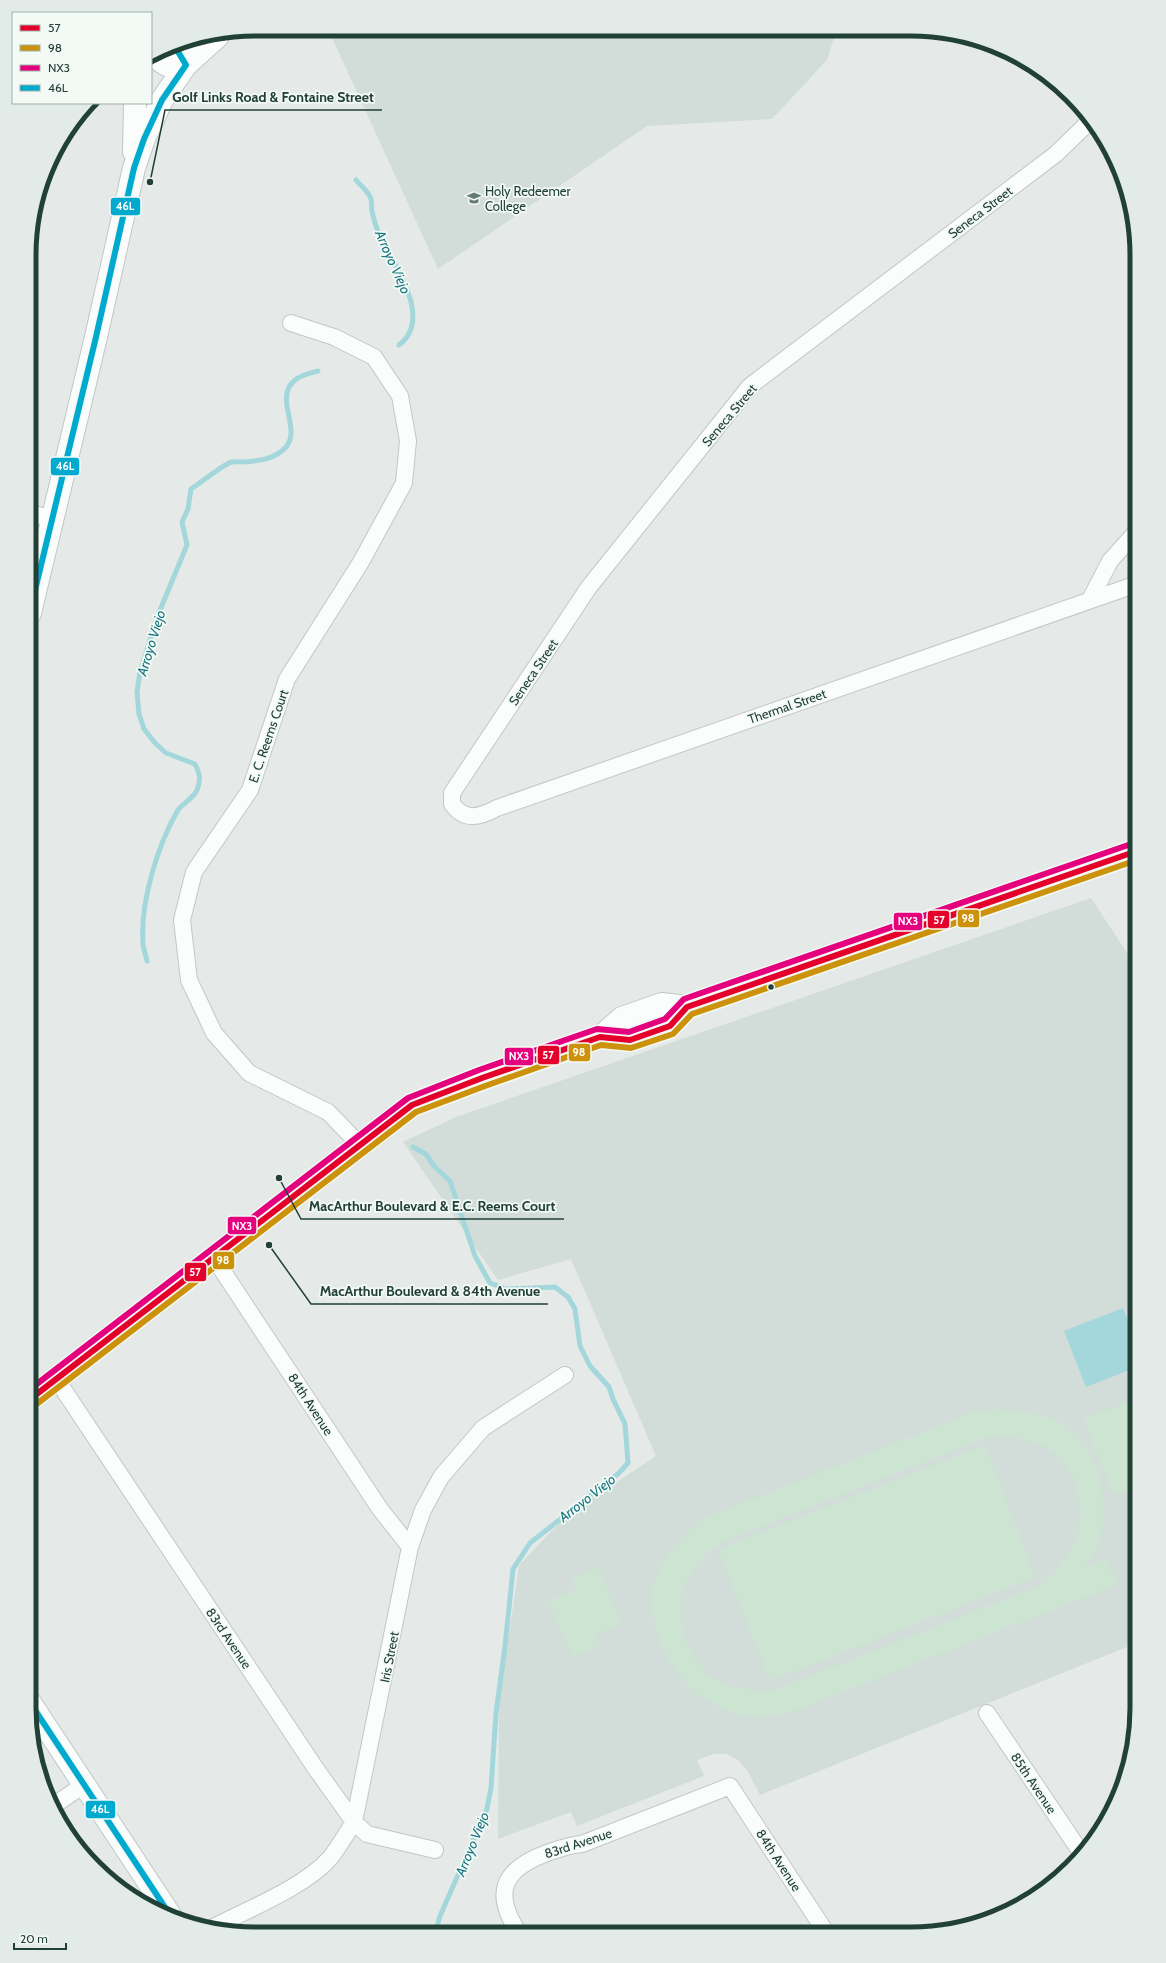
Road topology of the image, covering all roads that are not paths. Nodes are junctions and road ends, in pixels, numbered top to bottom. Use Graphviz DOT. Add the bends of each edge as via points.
graph roads {
  1 [pos="214,40"];
  2 [pos="177,51"];
  3 [pos="158,59"];
  4 [pos="186,65"];
  5 [pos="134,104"];
  6 [pos="1087,124"];
  7 [pos="134,168"];
  8 [pos="291,323"];
  9 [pos="36,515"];
  10 [pos="52,519"];
  11 [pos="1130,539"];
  12 [pos="1130,586"];
  13 [pos="36,587"];
  14 [pos="1090,600"];
  15 [pos="452,793"];
  16 [pos="1130,853"];
  17 [pos="360,1145"];
  18 [pos="214,1258"];
  19 [pos="565,1375"];
  20 [pos="57,1380"];
  21 [pos="36,1395"];
  22 [pos="410,1547"];
  23 [pos="36,1711"];
  24 [pos="987,1713"];
  25 [pos="85,1784"];
  26 [pos="730,1786"];
  27 [pos="58,1803"];
  28 [pos="354,1822"];
  29 [pos="1079,1849"];
  30 [pos="435,1850"];
  31 [pos="165,1907"];
  32 [pos="220,1924"];
  33 [pos="515,1927"];
  34 [pos="823,1927"];
  1 -- 4 [label="main road"];
  2 -- 4 [label="main road"];
  3 -- 4 [label="main road" via="170,67"];
  4 -- 7 [label="main road" via="162,100"];
  5 -- 7 [label="main road"];
  6 -- 15 [label="street, Seneca Street" via="1056,154 750,386 589,587"];
  7 -- 10 [label="main road"];
  8 -- 17 [label="street, E. C. Reems Court" via="334,338 374,357 400,396 408,441 404,483 361,562 287,679 250,790 194,872 182,920 188,980 214,1033 249,1073 328,1112"];
  9 -- 10 [label="street"];
  10 -- 13 [label="main road"];
  11 -- 14 [label="street" via="1110,561"];
  12 -- 14 [label="street, Thermal Street"];
  14 -- 15 [label="street, Thermal Street" via="477,817 470,817 457,810 452,804"];
  16 -- 17 [label="main road" via="687,1007 670,1026 637,1038 630,1040 600,1037 482,1078 412,1105"];
  17 -- 18 [label="main road"];
  18 -- 20 [label="main road"];
  18 -- 22 [label="street, 84th Avenue" via="380,1509"];
  19 -- 22 [label="street, Iris Street" via="483,1428 441,1477 423,1510"];
  20 -- 21 [label="main road"];
  20 -- 28 [label="street, 83rd Avenue" via="307,1756"];
  22 -- 28 [label="street, Iris Street"];
  23 -- 25 [label="main road"];
  24 -- 29 [label="street, 85th Avenue"];
  25 -- 27 [label="street"];
  25 -- 31 [label="main road"];
  26 -- 33 [label="street, 83rd Avenue" via="582,1844 571,1844 528,1860 516,1868 508,1879 504,1893 505,1907"];
  26 -- 34 [label="street, 84th Avenue"];
  28 -- 30 [label="street, 83rd Avenue" via="367,1834"];
  28 -- 32 [label="street, Iris Street" via="330,1858 316,1872"];
}
